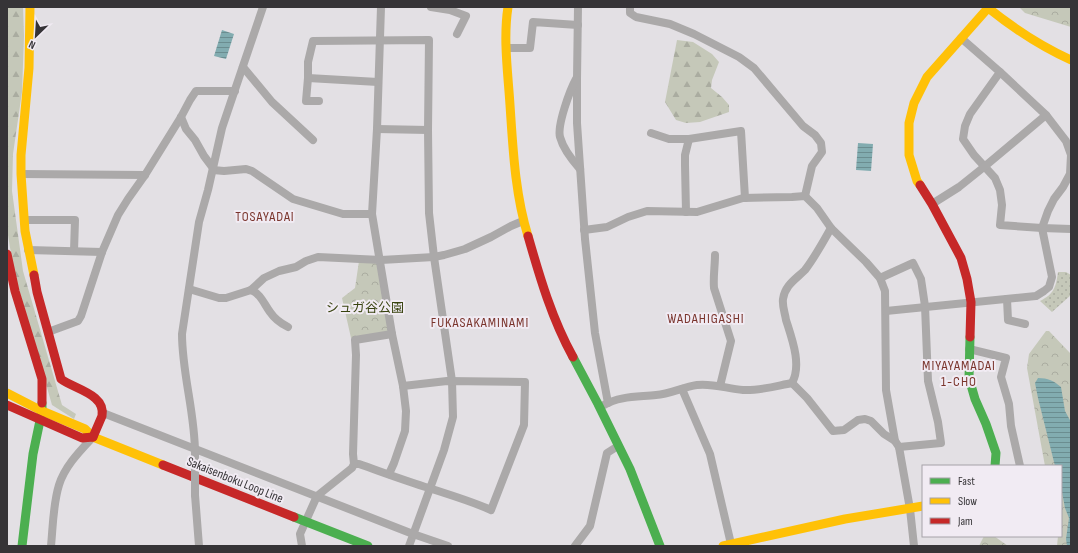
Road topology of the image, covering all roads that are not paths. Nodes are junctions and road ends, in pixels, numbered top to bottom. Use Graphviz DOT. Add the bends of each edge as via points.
graph roads {
  1 [pos="30,7"];
  2 [pos="263,7"];
  3 [pos="381,7"];
  4 [pos="431,7"];
  5 [pos="508,7"];
  6 [pos="578,7"];
  7 [pos="630,7"];
  8 [pos="988,7"];
  9 [pos="578,26"];
  10 [pos="457,34"];
  11 [pos="961,38"];
  12 [pos="380,41"];
  13 [pos="506,48"];
  14 [pos="1071,60"];
  15 [pos="243,67"];
  16 [pos="1000,72"];
  17 [pos="308,78"];
  18 [pos="577,78"];
  19 [pos="378,82"];
  20 [pos="235,91"];
  21 [pos="319,101"];
  22 [pos="1046,115"];
  23 [pos="181,117"];
  24 [pos="377,129"];
  25 [pos="428,130"];
  26 [pos="651,133"];
  27 [pos="689,139"];
  28 [pos="313,140"];
  29 [pos="1071,155"];
  30 [pos="984,167"];
  31 [pos="213,169"];
  32 [pos="580,169"];
  33 [pos="21,174"];
  34 [pos="146,175"];
  35 [pos="805,196"];
  36 [pos="745,198"];
  37 [pos="932,204"];
  38 [pos="686,212"];
  39 [pos="372,214"];
  40 [pos="24,220"];
  41 [pos="523,221"];
  42 [pos="831,228"];
  43 [pos="1042,228"];
  44 [pos="1071,229"];
  45 [pos="584,230"];
  46 [pos="28,250"];
  47 [pos="74,251"];
  48 [pos="102,252"];
  49 [pos="7,254"];
  50 [pos="715,255"];
  51 [pos="434,257"];
  52 [pos="380,260"];
  53 [pos="880,278"];
  54 [pos="189,289"];
  55 [pos="251,290"];
  56 [pos="1007,299"];
  57 [pos="971,302"];
  58 [pos="925,306"];
  59 [pos="886,311"];
  60 [pos="1025,324"];
  61 [pos="288,327"];
  62 [pos="48,332"];
  63 [pos="392,334"];
  64 [pos="969,349"];
  65 [pos="452,381"];
  66 [pos="792,383"];
  67 [pos="403,386"];
  68 [pos="720,386"];
  69 [pos="682,389"];
  70 [pos="9,394"];
  71 [pos="608,402"];
  72 [pos="9,405"];
  73 [pos="600,408"];
  74 [pos="42,411"];
  75 [pos="103,413"];
  76 [pos="40,420"];
  77 [pos="93,437"];
  78 [pos="897,444"];
  79 [pos="618,446"];
  80 [pos="195,453"];
  81 [pos="354,464"];
  82 [pos="996,465"];
  83 [pos="1020,465"];
  84 [pos="389,474"];
  85 [pos="429,488"];
  86 [pos="316,496"];
  87 [pos="922,506"];
  88 [pos="910,509"];
  89 [pos="305,521"];
  90 [pos="413,534"];
  91 [pos="727,545"];
  92 [pos="23,546"];
  93 [pos="51,546"];
  94 [pos="199,546"];
  95 [pos="302,546"];
  96 [pos="368,546"];
  97 [pos="409,546"];
  98 [pos="448,546"];
  99 [pos="575,546"];
  100 [pos="660,546"];
  101 [pos="914,546"];
  1 -- 33 [label="street"];
  2 -- 15 [label="street"];
  3 -- 12 [label="street"];
  4 -- 10 [label="street" via="466,16"];
  5 -- 13 [label="street"];
  6 -- 9 [label="street"];
  7 -- 35 [label="street" via="630,14 636,17 670,24 694,34 739,57 754,68 803,126 821,143 822,152 812,166"];
  8 -- 11 [label="street"];
  8 -- 14 [label="street" via="1029,38"];
  9 -- 13 [label="street" via="533,22 530,48"];
  9 -- 18 [label="street"];
  11 -- 16 [label="street"];
  11 -- 37 [label="street" via="927,77 914,103 909,123 909,155 917,181"];
  12 -- 17 [label="street" via="313,41 308,62"];
  12 -- 19 [label="street"];
  12 -- 25 [label="street" via="430,40"];
  13 -- 41 [label="street" via="515,170"];
  15 -- 20 [label="street"];
  15 -- 28 [label="street" via="272,102"];
  16 -- 22 [label="street"];
  16 -- 30 [label="street" via="970,114 965,126 964,139"];
  17 -- 19 [label="street"];
  17 -- 21 [label="street" via="306,101"];
  18 -- 32 [label="street"];
  18 -- 32 [label="street" via="571,88 559,129 564,146"];
  19 -- 24 [label="street"];
  20 -- 23 [label="street" via="196,91"];
  20 -- 31 [label="street" via="222,128"];
  22 -- 29 [label="street" via="1066,141"];
  22 -- 30 [label="street"];
  23 -- 31 [label="street" via="186,129"];
  23 -- 34 [label="street"];
  24 -- 25 [label="street"];
  24 -- 39 [label="street"];
  25 -- 51 [label="street" via="429,213"];
  26 -- 27 [label="street" via="669,139"];
  27 -- 36 [label="street" via="741,131"];
  27 -- 38 [label="street" via="685,155"];
  29 -- 43 [label="street" via="1070,174 1054,199"];
  30 -- 37 [label="street" via="959,188"];
  30 -- 43 [label="street" via="1000,190 1000,225"];
  31 -- 39 [label="street" via="252,170 293,199 343,214"];
  31 -- 54 [label="street" via="199,222"];
  32 -- 45 [label="street"];
  33 -- 34 [label="street"];
  33 -- 40 [label="street"];
  34 -- 48 [label="street" via="118,216"];
  35 -- 36 [label="street"];
  35 -- 42 [label="street"];
  36 -- 38 [label="street" via="697,212"];
  37 -- 57 [label="street" via="961,258"];
  38 -- 45 [label="street" via="647,211 607,227"];
  39 -- 52 [label="street"];
  40 -- 46 [label="street"];
  40 -- 47 [label="street" via="75,220"];
  41 -- 51 [label="street" via="465,249"];
  41 -- 73 [label="street" via="552,313"];
  42 -- 53 [label="street"];
  42 -- 66 [label="street" via="804,270 784,292 784,310 796,361"];
  43 -- 44 [label="street"];
  43 -- 56 [label="street" via="1052,277 1049,287 1036,296"];
  45 -- 71 [label="street" via="590,299"];
  46 -- 47 [label="street"];
  46 -- 62 [label="street"];
  47 -- 48 [label="street"];
  48 -- 62 [label="street" via="78,321"];
  49 -- 74 [label="street" via="15,291 42,379"];
  50 -- 68 [label="street" via="714,288 730,341"];
  51 -- 52 [label="street"];
  51 -- 65 [label="street"];
  52 -- 55 [label="street" via="318,258 264,278"];
  52 -- 63 [label="street"];
  53 -- 58 [label="street" via="914,263 921,279"];
  53 -- 59 [label="street" via="885,291"];
  54 -- 55 [label="street" via="219,298"];
  54 -- 80 [label="street" via="182,351"];
  55 -- 61 [label="street" via="256,292 282,324"];
  56 -- 57 [label="street"];
  56 -- 60 [label="street" via="1008,320"];
  57 -- 58 [label="street"];
  57 -- 64 [label="street"];
  58 -- 59 [label="street"];
  58 -- 78 [label="street" via="928,381 938,422 940,443"];
  59 -- 78 [label="street" via="886,390"];
  62 -- 75 [label="street" via="61,378 100,401"];
  63 -- 67 [label="street"];
  63 -- 81 [label="street" via="355,340"];
  64 -- 82 [label="street" via="969,378 996,453"];
  64 -- 83 [label="street" via="1006,358 1001,377 1009,404"];
  65 -- 67 [label="street"];
  65 -- 85 [label="street" via="453,417 444,450"];
  65 -- 85 [label="street" via="525,382 524,425 491,510"];
  66 -- 68 [label="street" via="744,390"];
  66 -- 78 [label="street" via="833,431 844,430 858,420 865,419 871,421"];
  67 -- 84 [label="street" via="405,431"];
  68 -- 69 [label="street" via="697,385"];
  69 -- 71 [label="street"];
  69 -- 91 [label="street" via="710,454"];
  70 -- 74 [label="street, Sakaisenboku Loop Line"];
  71 -- 73 [label="street"];
  72 -- 76 [label="street, Sakaisenboku Loop Line"];
  73 -- 79 [label="street"];
  74 -- 76 [label="street"];
  74 -- 77 [label="street, Sakaisenboku Loop Line" via="85,429"];
  75 -- 77 [label="street"];
  75 -- 80 [label="street" via="176,441"];
  76 -- 77 [label="street, Sakaisenboku Loop Line" via="82,438"];
  76 -- 92 [label="street" via="33,454"];
  77 -- 89 [label="street, Sakaisenboku Loop Line"];
  77 -- 93 [label="street" via="76,455 59,484"];
  78 -- 88 [label="street"];
  79 -- 99 [label="street" via="607,453 590,526"];
  79 -- 100 [label="street" via="630,469"];
  80 -- 86 [label="street"];
  80 -- 94 [label="street, bridge"];
  81 -- 84 [label="street"];
  81 -- 86 [label="street"];
  84 -- 85 [label="street"];
  85 -- 90 [label="street"];
  86 -- 89 [label="street"];
  86 -- 90 [label="street"];
  87 -- 88 [label="street"];
  88 -- 91 [label="street" via="845,519"];
  88 -- 101 [label="street"];
  89 -- 95 [label="street" via="300,534"];
  89 -- 96 [label="street, Sakaisenboku Loop Line"];
  90 -- 97 [label="street"];
  90 -- 98 [label="street"];
}
